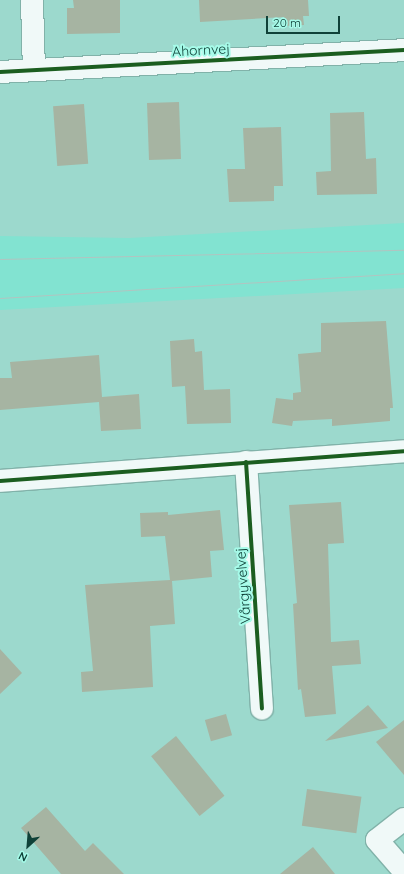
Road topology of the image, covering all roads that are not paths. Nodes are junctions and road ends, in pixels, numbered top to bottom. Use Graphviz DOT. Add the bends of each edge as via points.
graph roads {
  1 [pos="32,0"];
  2 [pos="404,50"];
  3 [pos="34,70"];
  4 [pos="0,72"];
  5 [pos="404,451"];
  6 [pos="246,462"];
  7 [pos="0,481"];
  8 [pos="262,708"];
  9 [pos="404,819"];
  10 [pos="404,871"];
  1 -- 3 [label="street"];
  2 -- 3 [label="street, Ahornvej"];
  3 -- 4 [label="street, Ahornvej"];
  5 -- 6 [label="street"];
  6 -- 7 [label="street"];
  6 -- 8 [label="street, Vårgyvelvej"];
  9 -- 10 [label="street" via="377,840"];
}
